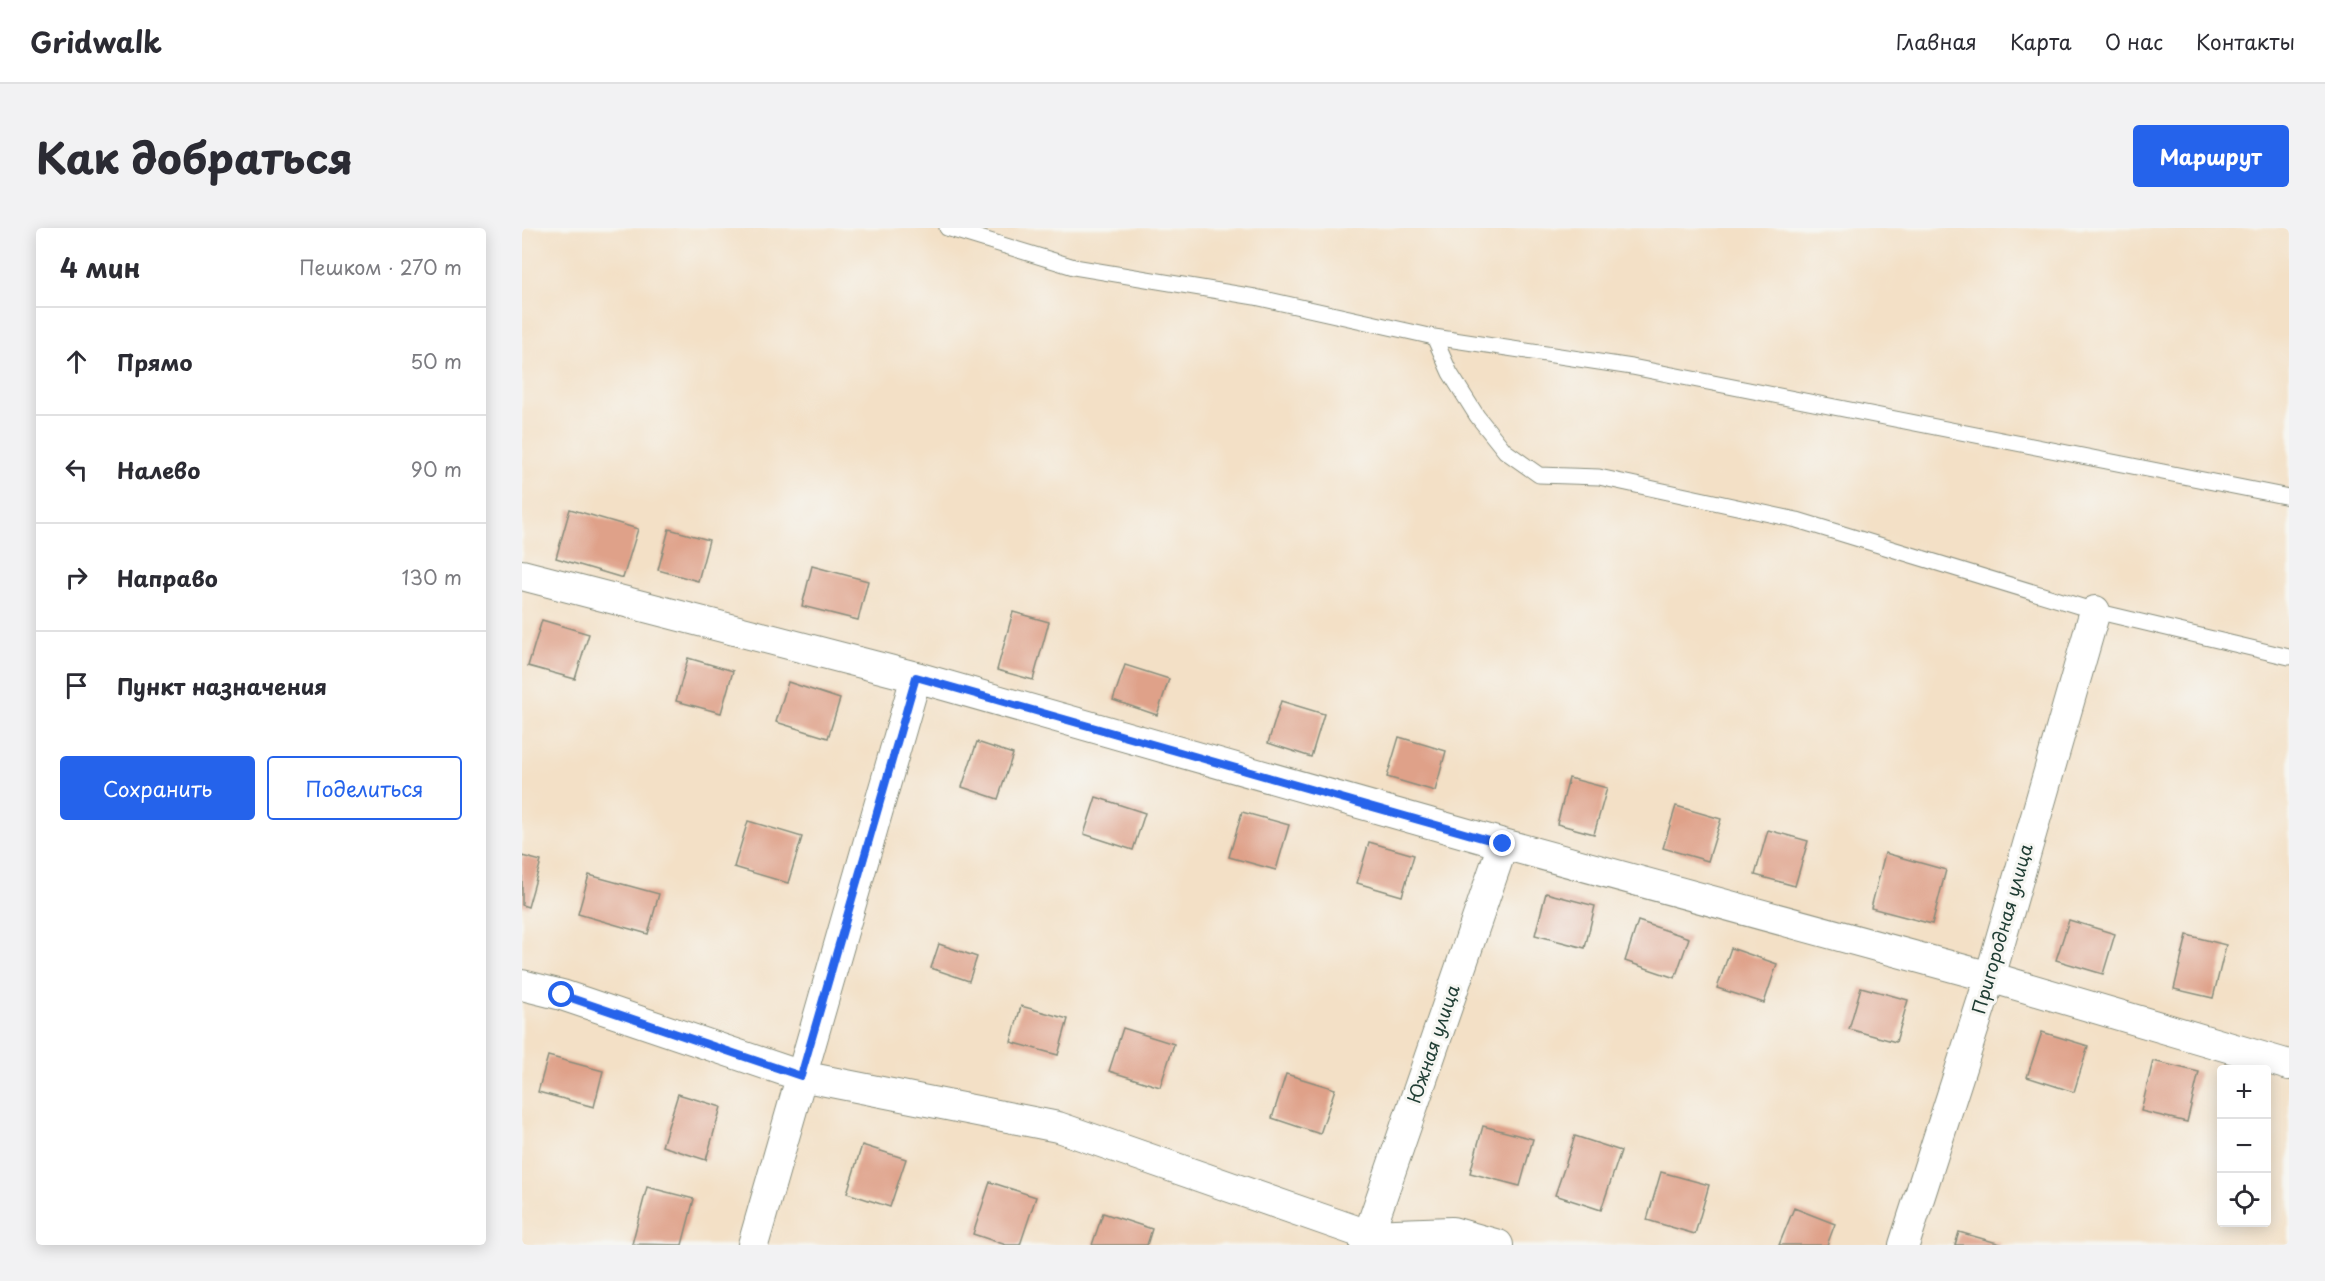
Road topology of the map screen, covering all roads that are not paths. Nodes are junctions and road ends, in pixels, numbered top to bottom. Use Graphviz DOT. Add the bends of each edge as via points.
graph roads {
  1 [pos="947,228"];
  2 [pos="1434,337"];
  3 [pos="2289,496"];
  4 [pos="522,575"];
  5 [pos="2095,611"];
  6 [pos="2289,657"];
  7 [pos="916,677"];
  8 [pos="1503,844"];
  9 [pos="1990,977"];
  10 [pos="522,985"];
  11 [pos="2289,1065"];
  12 [pos="801,1076"];
  13 [pos="1366,1240"];
  14 [pos="753,1245"];
  15 [pos="1498,1245"];
  16 [pos="1904,1245"];
  1 -- 2 [label="lane" via="1074,267 1256,297"];
  2 -- 3 [label="lane" via="1632,367"];
  2 -- 5 [label="lane" via="1450,373 1477,416 1505,451 1539,475 1599,477 1797,520"];
  4 -- 7 [label="street"];
  5 -- 6 [label="lane"];
  5 -- 9 [label="street, Пригородная улица"];
  7 -- 8 [label="street"];
  7 -- 12 [label="street"];
  8 -- 9 [label="street"];
  8 -- 13 [label="street, Южная улица"];
  9 -- 11 [label="street"];
  9 -- 16 [label="street, Пригородная улица"];
  10 -- 12 [label="street"];
  12 -- 13 [label="street" via="1058,1127"];
  12 -- 14 [label="street"];
  13 -- 15 [label="street" via="1452,1232"];
}
